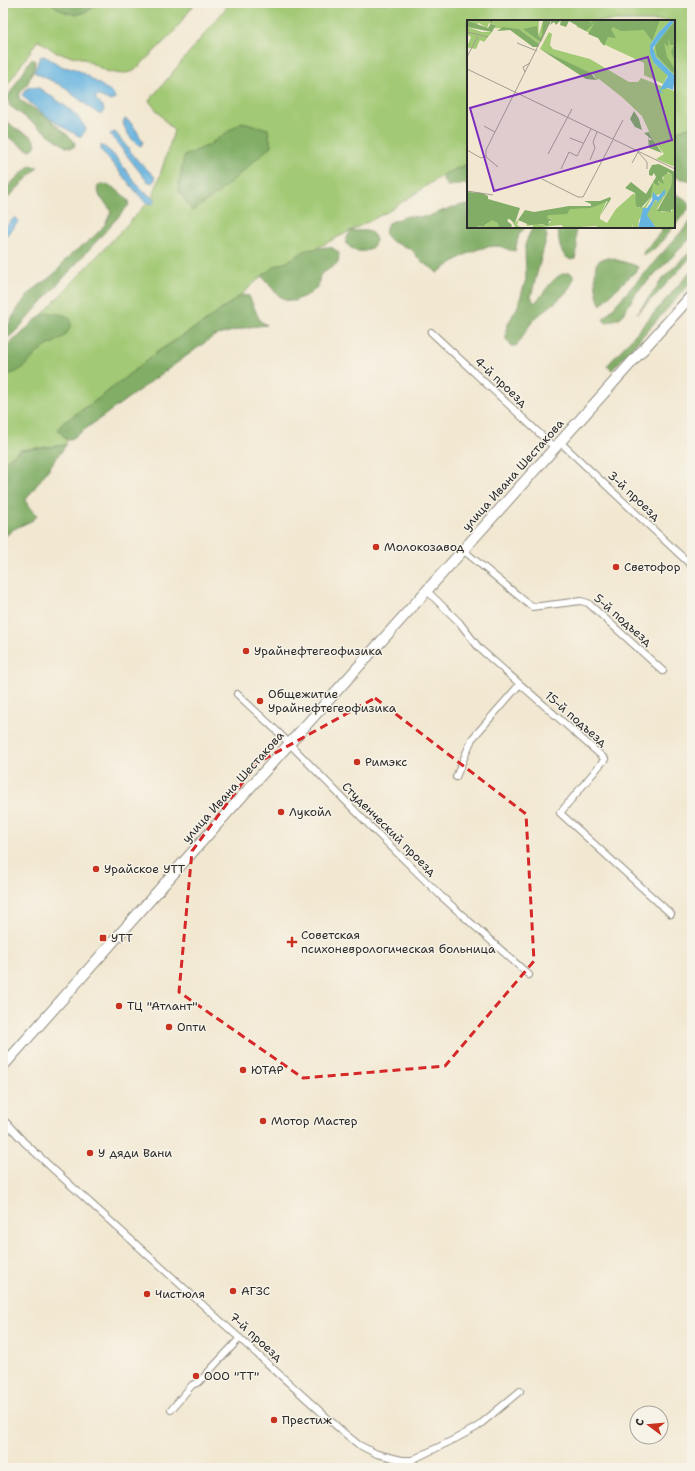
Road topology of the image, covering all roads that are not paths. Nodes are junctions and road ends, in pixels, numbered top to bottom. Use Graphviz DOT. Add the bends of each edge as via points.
graph roads {
  1 [pos="692,296"];
  2 [pos="431,332"];
  3 [pos="557,445"];
  4 [pos="463,550"];
  5 [pos="692,566"];
  6 [pos="427,591"];
  7 [pos="663,671"];
  8 [pos="520,684"];
  9 [pos="237,694"];
  10 [pos="289,744"];
  11 [pos="456,777"];
  12 [pos="671,914"];
  13 [pos="529,975"];
  14 [pos="3,1066"];
  15 [pos="3,1119"];
  16 [pos="240,1338"];
  17 [pos="520,1391"];
  18 [pos="170,1410"];
  19 [pos="402,1460"];
  20 [pos="408,1468"];
  1 -- 3 [label="main road, улица Ивана Шестакова"];
  2 -- 3 [label="street, 4-й проезд"];
  3 -- 4 [label="main road, улица Ивана Шестакова"];
  3 -- 5 [label="street, 3-й проезд"];
  4 -- 6 [label="main road, улица Ивана Шестакова"];
  4 -- 7 [label="street, 5-й подъезд" via="532,607 581,601 588,603"];
  6 -- 8 [label="street, 15-й подъезд" via="459,622 479,648"];
  6 -- 10 [label="main road, улица Ивана Шестакова"];
  8 -- 11 [label="street" via="472,739"];
  8 -- 12 [label="street, 15-й подъезд" via="606,759 560,813"];
  9 -- 10 [label="street, Студенческий проезд"];
  10 -- 13 [label="street, Студенческий проезд" via="442,896"];
  10 -- 14 [label="main road, улица Ивана Шестакова"];
  15 -- 16 [label="street, 7-й проезд" via="54,1170"];
  16 -- 18 [label="street"];
  16 -- 19 [label="street, 7-й проезд" via="360,1445 380,1456"];
  17 -- 19 [label="street, 7-й проезд" via="477,1427 422,1456"];
  19 -- 20 [label="street"];
}
